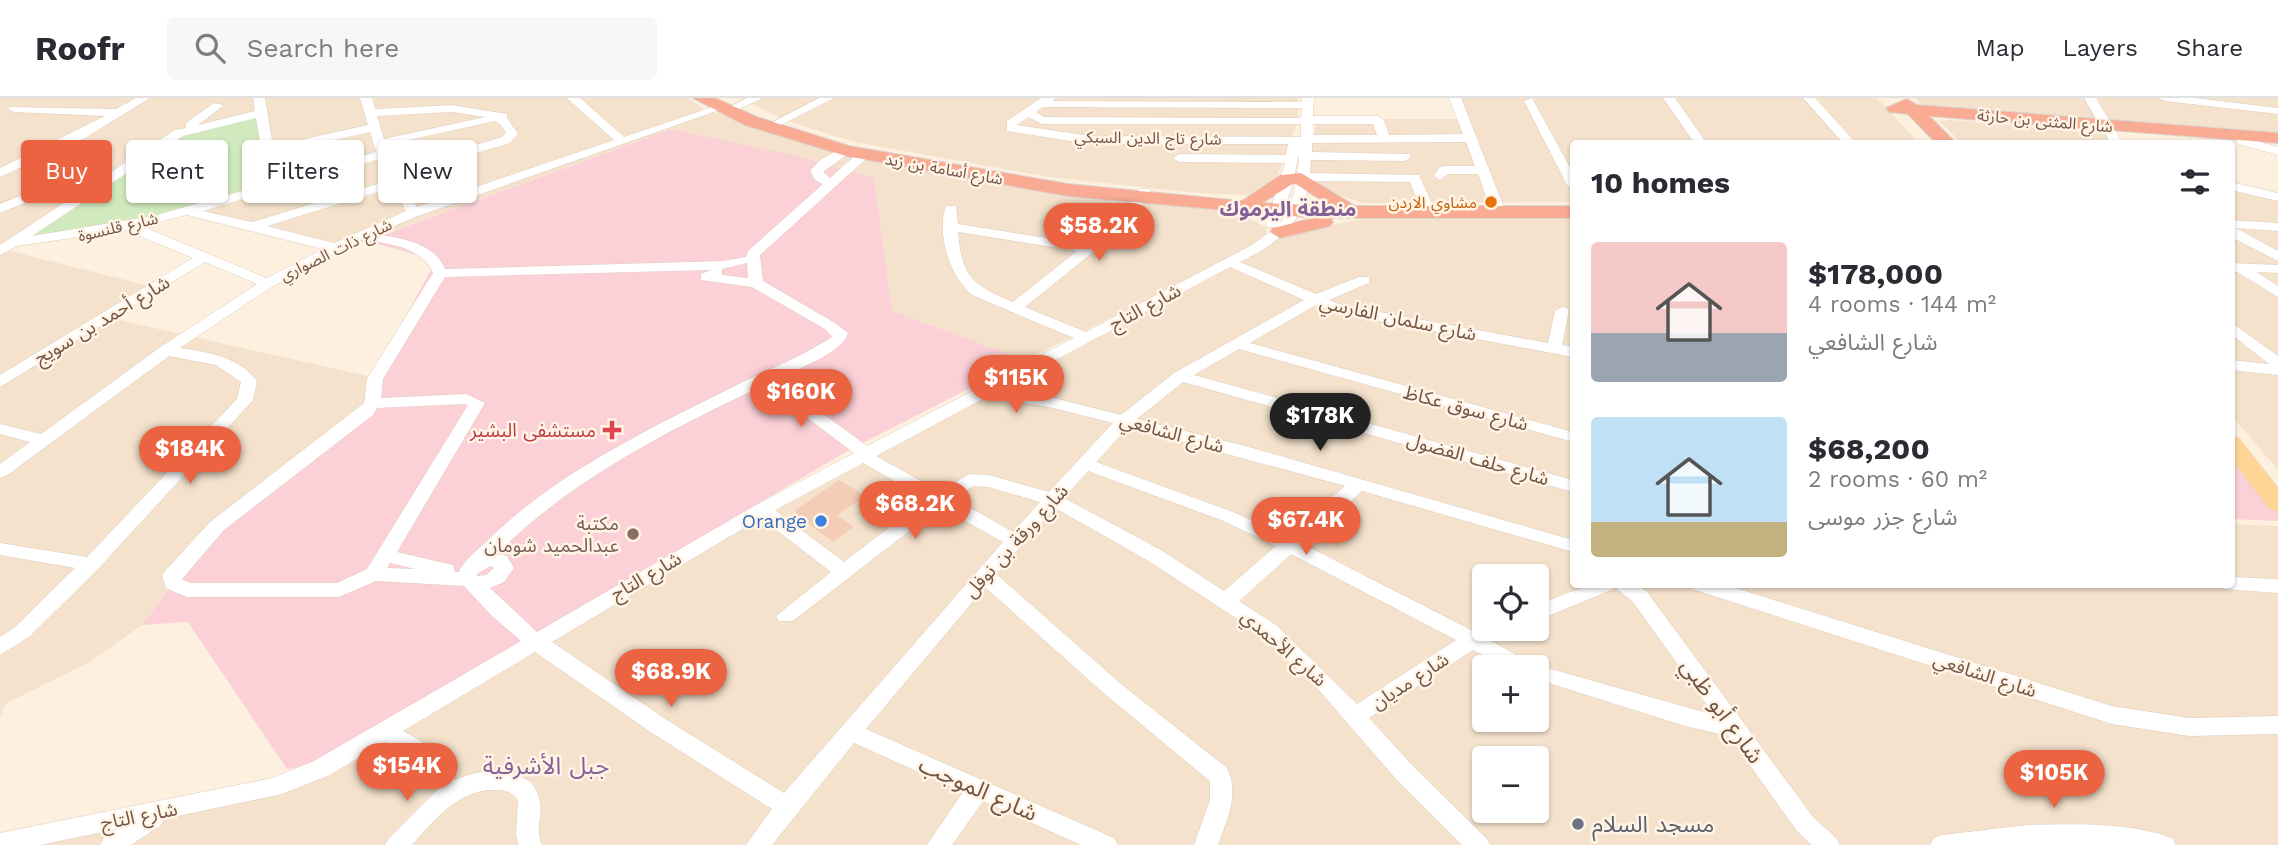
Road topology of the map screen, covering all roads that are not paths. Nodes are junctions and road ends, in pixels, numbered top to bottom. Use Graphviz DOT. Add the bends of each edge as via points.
graph roads {
  1 [pos="33,98"];
  2 [pos="144,98"];
  3 [pos="259,98"];
  4 [pos="366,98"];
  5 [pos="573,98"];
  6 [pos="701,98"];
  7 [pos="757,98"];
  8 [pos="828,98"];
  9 [pos="1455,98"];
  10 [pos="1669,98"];
  11 [pos="1809,98"];
  12 [pos="2090,98"];
  13 [pos="2168,98"];
  14 [pos="1303,100"];
  15 [pos="1045,101"];
  16 [pos="1530,101"];
  17 [pos="724,104"];
  18 [pos="218,105"];
  19 [pos="14,109"];
  20 [pos="2278,111"];
  21 [pos="118,113"];
  22 [pos="262,113"];
  23 [pos="372,113"];
  24 [pos="1030,113"];
  25 [pos="1914,113"];
  26 [pos="0,116"];
  27 [pos="503,116"];
  28 [pos="1302,121"];
  29 [pos="777,123"];
  30 [pos="375,128"];
  31 [pos="179,134"];
  32 [pos="2116,136"];
  33 [pos="1384,138"];
  34 [pos="1472,138"];
  35 [pos="1300,139"];
  36 [pos="267,140"];
  37 [pos="317,140"];
  38 [pos="379,140"];
  39 [pos="415,140"];
  40 [pos="1698,140"];
  41 [pos="1847,140"];
  42 [pos="1944,140"];
  43 [pos="2217,140"];
  44 [pos="622,141"];
  45 [pos="2235,141"];
  46 [pos="2276,142"];
  47 [pos="477,150"];
  48 [pos="855,152"];
  49 [pos="1405,157"];
  50 [pos="1179,158"];
  51 [pos="1297,170"];
  52 [pos="1483,170"];
  53 [pos="4,171"];
  54 [pos="1440,176"];
  55 [pos="1570,179"];
  56 [pos="378,183"];
  57 [pos="832,184"];
  58 [pos="2235,187"];
  59 [pos="242,194"];
  60 [pos="1143,196"];
  61 [pos="2278,197"];
  62 [pos="21,199"];
  63 [pos="408,203"];
  64 [pos="1570,204"];
  65 [pos="1250,205"];
  66 [pos="1496,205"];
  67 [pos="1426,206"];
  68 [pos="0,209"];
  69 [pos="951,209"];
  70 [pos="1352,210"];
  71 [pos="185,211"];
  72 [pos="1570,212"];
  73 [pos="413,213"];
  74 [pos="1281,219"];
  75 [pos="2235,223"];
  76 [pos="252,226"];
  77 [pos="130,227"];
  78 [pos="951,227"];
  79 [pos="2278,227"];
  80 [pos="2235,234"];
  81 [pos="360,235"];
  82 [pos="5,246"];
  83 [pos="336,248"];
  84 [pos="1088,249"];
  85 [pos="204,257"];
  86 [pos="748,257"];
  87 [pos="2278,257"];
  88 [pos="1229,262"];
  89 [pos="2236,267"];
  90 [pos="2278,268"];
  91 [pos="706,277"];
  92 [pos="436,279"];
  93 [pos="1364,280"];
  94 [pos="268,283"];
  95 [pos="756,283"];
  96 [pos="2278,293"];
  97 [pos="1313,301"];
  98 [pos="1016,307"];
  99 [pos="1570,308"];
  100 [pos="2235,329"];
  101 [pos="1087,338"];
  102 [pos="1238,344"];
  103 [pos="1554,349"];
  104 [pos="164,351"];
  105 [pos="1570,352"];
  106 [pos="1039,364"];
  107 [pos="2278,364"];
  108 [pos="2235,365"];
  109 [pos="2278,370"];
  110 [pos="1181,376"];
  111 [pos="1007,380"];
  112 [pos="759,381"];
  113 [pos="0,382"];
  114 [pos="985,391"];
  115 [pos="1047,399"];
  116 [pos="372,403"];
  117 [pos="1124,421"];
  118 [pos="0,429"];
  119 [pos="1570,436"];
  120 [pos="43,440"];
  121 [pos="2235,448"];
  122 [pos="862,456"];
  123 [pos="1085,464"];
  124 [pos="0,472"];
  125 [pos="1359,484"];
  126 [pos="1570,485"];
  127 [pos="938,499"];
  128 [pos="1052,499"];
  129 [pos="2278,504"];
  130 [pos="762,509"];
  131 [pos="1015,541"];
  132 [pos="1290,545"];
  133 [pos="1570,545"];
  134 [pos="0,549"];
  135 [pos="386,556"];
  136 [pos="91,564"];
  137 [pos="843,571"];
  138 [pos="374,574"];
  139 [pos="984,575"];
  140 [pos="476,576"];
  141 [pos="2235,583"];
  142 [pos="2278,586"];
  143 [pos="1599,588"];
  144 [pos="1636,588"];
  145 [pos="1712,588"];
  146 [pos="1227,600"];
  147 [pos="1549,609"];
  148 [pos="786,615"];
  149 [pos="1472,640"];
  150 [pos="535,641"];
  151 [pos="1474,641"];
  152 [pos="0,647"];
  153 [pos="1501,655"];
  154 [pos="1549,675"];
  155 [pos="1356,716"];
  156 [pos="2278,725"];
  157 [pos="1733,728"];
  158 [pos="387,732"];
  159 [pos="850,732"];
  160 [pos="978,789"];
  161 [pos="449,793"];
  162 [pos="787,806"];
  163 [pos="162,812"];
  164 [pos="1809,834"];
  165 [pos="0,843"];
  166 [pos="112,845"];
  167 [pos="397,845"];
  168 [pos="530,845"];
  169 [pos="758,845"];
  170 [pos="939,845"];
  171 [pos="1106,845"];
  172 [pos="1206,845"];
  173 [pos="1478,845"];
  174 [pos="1828,845"];
  175 [pos="1942,845"];
  176 [pos="2164,845"];
  1 -- 19 [label="street"];
  2 -- 21 [label="street"];
  3 -- 22 [label="street"];
  4 -- 23 [label="street"];
  5 -- 44 [label="street"];
  6 -- 17 [label="highway, شارع أسامة بن زيد"];
  7 -- 17 [label="street, شارع ذات الصواري"];
  8 -- 29 [label="street"];
  9 -- 34 [label="street"];
  10 -- 40 [label="street"];
  11 -- 41 [label="street"];
  12 -- 32 [label="street"];
  13 -- 20 [label="street"];
  14 -- 15 [label="street"];
  14 -- 28 [label="street"];
  15 -- 24 [label="street, شارع تاج الدين السبكي"];
  16 -- 55 [label="street"];
  17 -- 29 [label="highway, شارع أسامة بن زيد"];
  17 -- 44 [label="street, شارع ذات الصواري"];
  17 -- 48 [label="highway, شارع أسامة بن زيد" via="776,130"];
  18 -- 31 [label="street"];
  19 -- 21 [label="street"];
  19 -- 26 [label="street"];
  21 -- 53 [label="street"];
  22 -- 31 [label="street"];
  22 -- 36 [label="street"];
  23 -- 27 [label="street" via="458,102 484,105"];
  23 -- 30 [label="street"];
  24 -- 28 [label="street" via="1042,121"];
  24 -- 35 [label="street, شارع تاج الدين السبكي" via="1009,125 1020,131 1090,140"];
  25 -- 32 [label="highway, شارع المثنى بن حارثة"];
  25 -- 42 [label="highway"];
  27 -- 39 [label="street, شارع قلنسوة"];
  27 -- 47 [label="street" via="512,134"];
  28 -- 33 [label="street" via="1378,120"];
  28 -- 35 [label="street"];
  29 -- 60 [label="highway, شارع أسامة بن زيد" via="880,152"];
  30 -- 37 [label="street"];
  30 -- 38 [label="street"];
  31 -- 82 [label="street"];
  32 -- 43 [label="highway, شارع المثنى بن حارثة"];
  32 -- 46 [label="highway, شارع المثنى بن حارثة" via="2210,128 2245,131"];
  33 -- 34 [label="street"];
  33 -- 35 [label="street"];
  34 -- 52 [label="street"];
  35 -- 51 [label="street"];
  44 -- 73 [label="street, شارع ذات الصواري"];
  45 -- 46 [label="highway, شارع المثنى بن حارثة"];
  48 -- 57 [label="street"];
  48 -- 57 [label="street" via="818,167 819,177"];
  48 -- 60 [label="highway, شارع أسامة بن زيد" via="1004,180"];
  49 -- 51 [label="street"];
  50 -- 51 [label="street"];
  51 -- 65 [label="highway"];
  51 -- 67 [label="street" via="1415,178"];
  51 -- 70 [label="highway"];
  51 -- 74 [label="street"];
  52 -- 54 [label="street" via="1444,170"];
  52 -- 66 [label="street"];
  56 -- 76 [label="street"];
  57 -- 86 [label="street"];
  58 -- 61 [label="street"];
  59 -- 71 [label="street, شارع قلنسوة"];
  60 -- 65 [label="highway, شارع أسامة بن زيد"];
  60 -- 84 [label="street" via="1128,216"];
  62 -- 68 [label="street"];
  63 -- 73 [label="street"];
  64 -- 66 [label="highway, شارع أسامة بن زيد"];
  65 -- 74 [label="highway"];
  65 -- 74 [label="highway, شارع أسامة بن زيد"];
  66 -- 67 [label="highway, شارع أسامة بن زيد"];
  67 -- 70 [label="highway, شارع أسامة بن زيد"];
  69 -- 78 [label="street"];
  70 -- 72 [label="highway, شارع أسامة بن زيد"];
  70 -- 74 [label="highway"];
  70 -- 74 [label="highway, شارع أسامة بن زيد"];
  71 -- 76 [label="street"];
  71 -- 77 [label="street, شارع قلنسوة"];
  73 -- 81 [label="street, شارع ذات الصواري"];
  74 -- 88 [label="street, شارع التاج"];
  75 -- 79 [label="street"];
  76 -- 83 [label="street"];
  77 -- 82 [label="street, شارع قلنسوة"];
  77 -- 85 [label="street"];
  78 -- 84 [label="street"];
  78 -- 98 [label="street" via="963,282"];
  80 -- 87 [label="street"];
  81 -- 83 [label="street, شارع ذات الصواري"];
  81 -- 92 [label="street" via="418,250 436,262"];
  83 -- 94 [label="street, شارع ذات الصواري"];
  84 -- 98 [label="street"];
  85 -- 94 [label="street"];
  85 -- 113 [label="street, شارع أحمد بن سويج"];
  86 -- 91 [label="street"];
  86 -- 92 [label="street" via="723,265"];
  86 -- 95 [label="street"];
  88 -- 97 [label="street, شارع سلمان الفارسي"];
  88 -- 101 [label="street, شارع التاج"];
  89 -- 90 [label="street"];
  89 -- 96 [label="street"];
  91 -- 92 [label="street"];
  91 -- 95 [label="street"];
  92 -- 116 [label="street" via="375,379"];
  93 -- 97 [label="street, شارع ورقة بن نوفل"];
  94 -- 104 [label="street, شارع ذات الصواري"];
  95 -- 112 [label="street" via="841,336"];
  97 -- 102 [label="street, شارع ورقة بن نوفل"];
  97 -- 103 [label="street, شارع سلمان الفارسي" via="1355,313"];
  98 -- 101 [label="street"];
  99 -- 103 [label="street"];
  100 -- 107 [label="street"];
  101 -- 106 [label="street, شارع التاج"];
  102 -- 110 [label="street, شارع ورقة بن نوفل"];
  102 -- 119 [label="street, شارع سوق عكاظ"];
  103 -- 105 [label="street, شارع سلمان الفارسي"];
  104 -- 120 [label="street, شارع ذات الصواري"];
  104 -- 136 [label="street" via="210,359 244,374 249,381 245,400"];
  106 -- 111 [label="street, شارع التاج"];
  106 -- 115 [label="street" via="1036,380"];
  108 -- 109 [label="street"];
  110 -- 117 [label="street, شارع ورقة بن نوفل"];
  110 -- 126 [label="street, شارع حلف الفضول"];
  111 -- 114 [label="street, شارع التاج"];
  111 -- 115 [label="street, شارع الشافعي"];
  112 -- 122 [label="street"];
  112 -- 140 [label="street" via="554,496 512,528"];
  114 -- 115 [label="street, شارع الشافعي"];
  114 -- 122 [label="street, شارع التاج"];
  115 -- 117 [label="street, شارع الشافعي"];
  116 -- 135 [label="street" via="477,402"];
  116 -- 138 [label="street" via="231,514 172,576 179,588 339,590"];
  117 -- 123 [label="street, شارع ورقة بن نوفل"];
  117 -- 125 [label="street, شارع الشافعي"];
  118 -- 120 [label="street"];
  120 -- 124 [label="street, شارع ذات الصواري"];
  121 -- 129 [label="main road"];
  122 -- 127 [label="street"];
  122 -- 130 [label="street, شارع التاج"];
  123 -- 128 [label="street, شارع ورقة بن نوفل"];
  123 -- 132 [label="street" via="1215,511"];
  125 -- 132 [label="street"];
  125 -- 133 [label="street, شارع الشافعي"];
  127 -- 128 [label="street, شارع الأحمدي" via="978,479"];
  127 -- 131 [label="street"];
  127 -- 137 [label="street, شارع الأحمدي"];
  128 -- 131 [label="street, شارع ورقة بن نوفل"];
  128 -- 146 [label="street, شارع الأحمدي"];
  130 -- 137 [label="street"];
  130 -- 150 [label="street, شارع التاج"];
  131 -- 139 [label="street, شارع ورقة بن نوفل"];
  132 -- 146 [label="street"];
  132 -- 149 [label="street"];
  134 -- 136 [label="street"];
  135 -- 138 [label="street"];
  135 -- 140 [label="street"];
  136 -- 152 [label="street" via="22,632"];
  137 -- 148 [label="street, شارع الأحمدي"];
  138 -- 140 [label="street"];
  139 -- 159 [label="street, شارع ورقة بن نوفل"];
  139 -- 172 [label="street" via="1219,775 1222,796"];
  140 -- 150 [label="street" via="503,613"];
  141 -- 142 [label="street"];
  143 -- 147 [label="street"];
  144 -- 157 [label="street, شارع أبو ظبي"];
  145 -- 156 [label="street, شارع الشافعي" via="2112,715 2189,727"];
  146 -- 155 [label="street, شارع الأحمدي" via="1302,659"];
  149 -- 155 [label="street, شارع مديان"];
  150 -- 158 [label="street, شارع التاج"];
  150 -- 162 [label="street" via="635,711"];
  151 -- 153 [label="street"];
  154 -- 157 [label="street"];
  155 -- 173 [label="street, شارع الأحمدي" via="1404,772"];
  157 -- 164 [label="street, شارع أبو ظبي"];
  158 -- 161 [label="street" via="439,767"];
  158 -- 163 [label="street, شارع التاج" via="294,781"];
  159 -- 160 [label="street, شارع الموجب"];
  159 -- 162 [label="street, شارع ورقة بن نوفل"];
  160 -- 170 [label="street"];
  160 -- 171 [label="street, شارع الموجب"];
  161 -- 167 [label="street"];
  161 -- 168 [label="street" via="495,779 519,784 532,811 527,833"];
  162 -- 169 [label="street, شارع ورقة بن نوفل"];
  163 -- 165 [label="street, شارع التاج"];
  163 -- 166 [label="street"];
  164 -- 174 [label="street, شارع أبو ظبي"];
  175 -- 176 [label="street" via="2049,832"];
}
